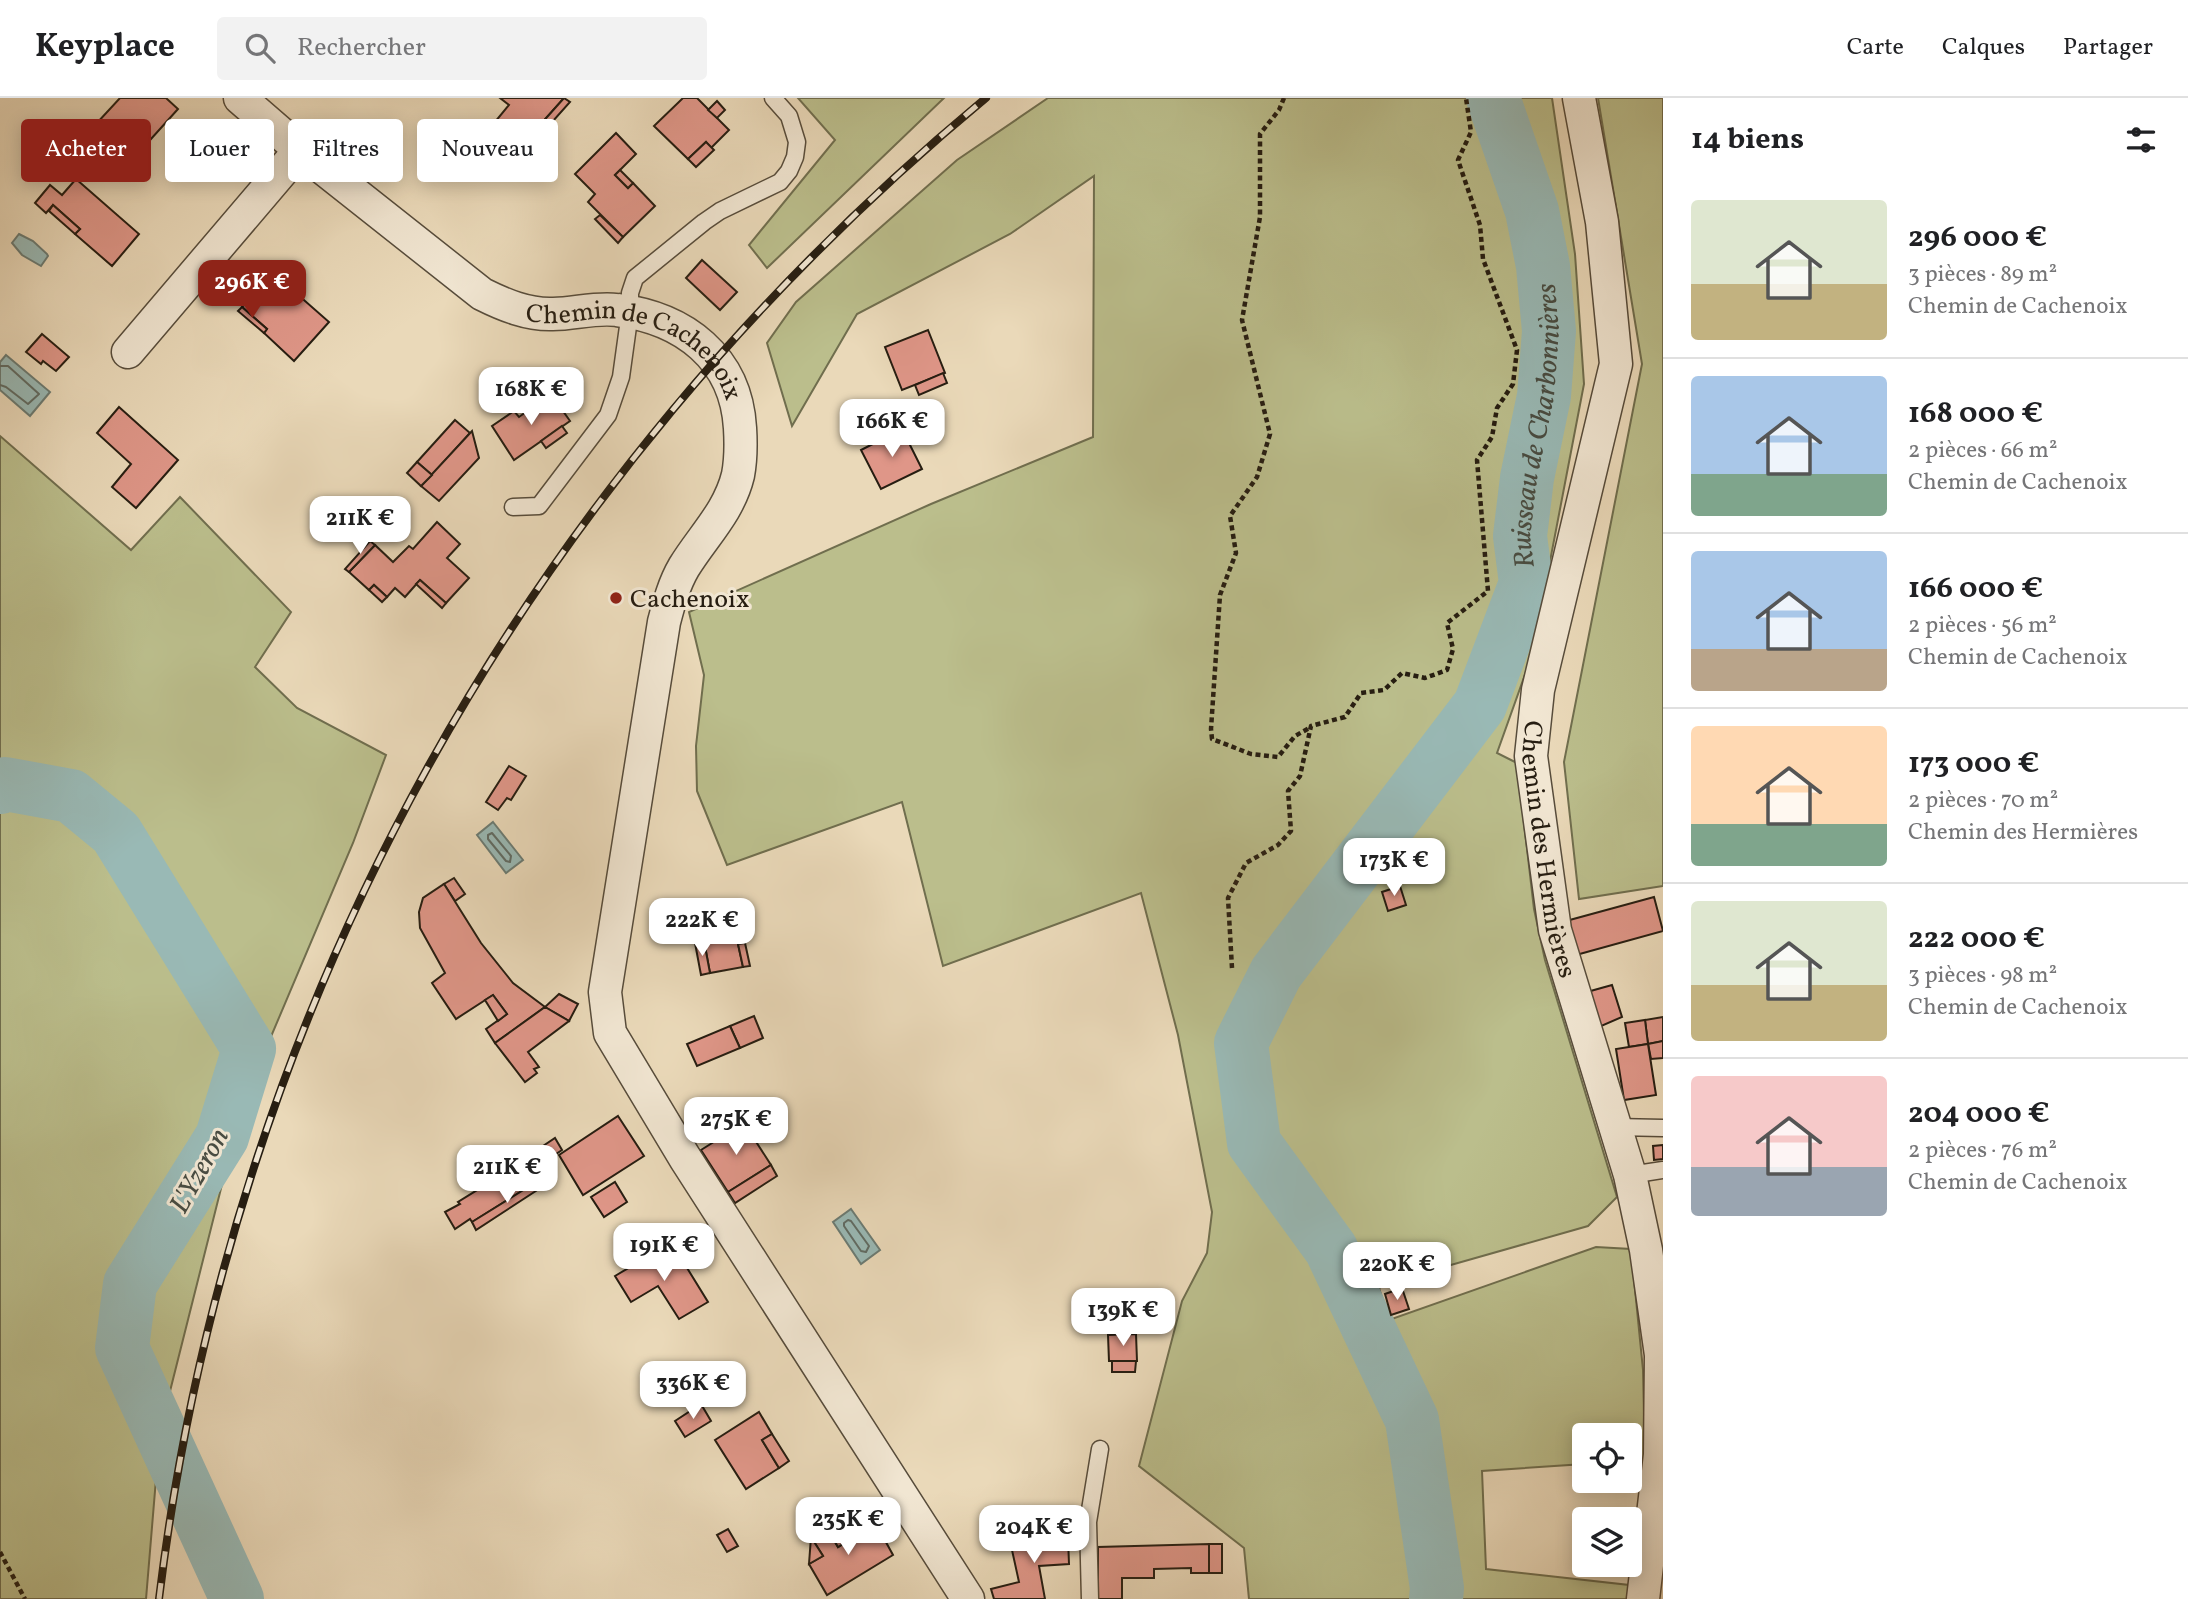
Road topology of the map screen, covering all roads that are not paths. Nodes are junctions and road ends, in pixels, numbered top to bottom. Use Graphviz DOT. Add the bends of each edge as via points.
graph roads {
  1 [pos="240,98"];
  2 [pos="773,98"];
  3 [pos="1579,98"];
  4 [pos="288,140"];
  5 [pos="288,164"];
  6 [pos="342,182"];
  7 [pos="630,312"];
  8 [pos="128,352"];
  9 [pos="513,508"];
  10 [pos="1615,1127"];
  11 [pos="1663,1128"];
  12 [pos="1663,1170"];
  13 [pos="1630,1175"];
  14 [pos="1100,1448"];
  15 [pos="1661,1455"];
  16 [pos="968,1599"];
  17 [pos="1090,1599"];
  18 [pos="1643,1599"];
  1 -- 4 [label="street, Chemin de Cachenoix"];
  2 -- 7 [label="lane" via="789,116 797,142 789,171 772,187 704,222 635,278"];
  3 -- 10 [label="street, Chemin des Hermières" via="1602,222 1616,364 1538,690 1531,756 1555,930"];
  5 -- 8 [label="street"];
  6 -- 7 [label="street, Chemin de Cachenoix" via="469,286 497,302 536,313"];
  7 -- 9 [label="lane" via="621,377 608,415 539,506"];
  7 -- 16 [label="street, Chemin de Cachenoix" via="684,332 723,368 738,407 741,451 727,506 677,580 664,622 605,992 610,1033 692,1170"];
  10 -- 11 [label="lane"];
  10 -- 13 [label="street, Chemin des Hermières"];
  12 -- 13 [label="lane"];
  13 -- 15 [label="street, Chemin des Hermières" via="1661,1354"];
  14 -- 17 [label="lane" via="1088,1522"];
  15 -- 18 [label="street, Chemin des Hermières"];
}
